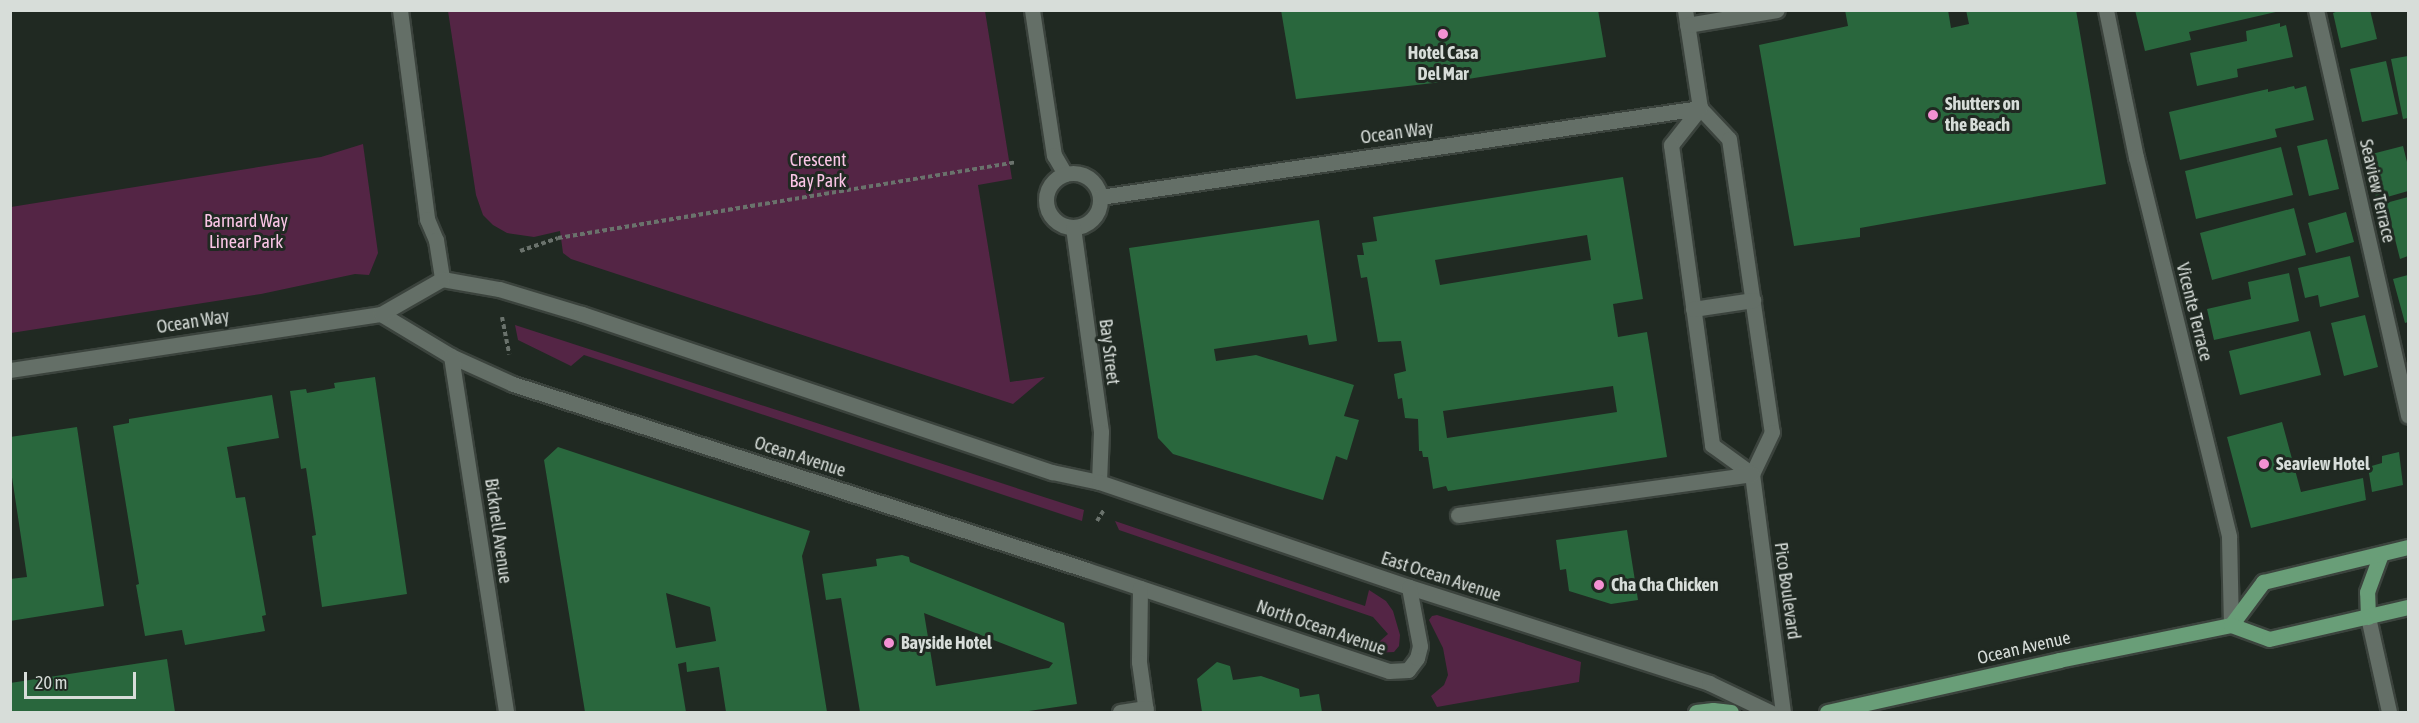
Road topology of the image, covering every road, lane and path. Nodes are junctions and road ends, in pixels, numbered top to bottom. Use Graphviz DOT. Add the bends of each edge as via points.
graph roads {
  1 [pos="400,10"];
  2 [pos="1032,10"];
  3 [pos="1777,10"];
  4 [pos="2106,10"];
  5 [pos="2316,10"];
  6 [pos="1686,18"];
  7 [pos="1700,108"];
  8 [pos="1015,162"];
  9 [pos="1065,174"];
  10 [pos="1100,197"];
  11 [pos="1073,227"];
  12 [pos="519,251"];
  13 [pos="442,279"];
  14 [pos="1753,300"];
  15 [pos="1693,309"];
  16 [pos="381,314"];
  17 [pos="502,316"];
  18 [pos="451,356"];
  19 [pos="510,358"];
  20 [pos="10,370"];
  21 [pos="2409,416"];
  22 [pos="1752,474"];
  23 [pos="1099,482"];
  24 [pos="1458,515"];
  25 [pos="2409,548"];
  26 [pos="2381,554"];
  27 [pos="1409,587"];
  28 [pos="1140,588"];
  29 [pos="2409,607"];
  30 [pos="2368,616"];
  31 [pos="2231,625"];
  32 [pos="1146,710"];
  33 [pos="506,712"];
  34 [pos="1120,712"];
  35 [pos="1696,712"];
  36 [pos="1731,712"];
  37 [pos="1770,712"];
  38 [pos="1783,712"];
  39 [pos="1827,712"];
  40 [pos="2389,712"];
  1 -- 13 [label="street" via="427,219 436,240"];
  2 -- 9 [label="street" via="1053,148"];
  3 -- 6 [label="street"];
  4 -- 31 [label="street, Vicente Terrace" via="2136,157 2229,537"];
  5 -- 21 [label="street, Seaview Terrace"];
  6 -- 7 [label="street"];
  7 -- 10 [label="street, Ocean Way"];
  7 -- 14 [label="street" via="1729,139"];
  7 -- 15 [label="street" via="1671,145"];
  8 -- 12 [label="path" via="558,238"];
  9 -- 10 [label="street" via="1073,172 1088,177"];
  9 -- 11 [label="street" via="1051,183 1047,208 1058,222"];
  10 -- 11 [label="street" via="1096,214"];
  11 -- 23 [label="street, Bay Street" via="1101,432"];
  13 -- 16 [label="street, Ocean Way"];
  13 -- 23 [label="street" via="498,289 582,314 1052,472"];
  14 -- 15 [label="street"];
  14 -- 22 [label="street" via="1772,432"];
  15 -- 22 [label="street" via="1712,445"];
  16 -- 18 [label="street"];
  16 -- 20 [label="street, Ocean Way"];
  17 -- 19 [label="path"];
  18 -- 28 [label="street, Ocean Avenue" via="513,384"];
  18 -- 33 [label="street, Bicknell Avenue"];
  22 -- 24 [label="street"];
  22 -- 38 [label="street, Pico Boulevard"];
  23 -- 27 [label="street, East Ocean Avenue"];
  25 -- 26 [label="main road"];
  26 -- 30 [label="main road" via="2367,592"];
  26 -- 31 [label="main road" via="2263,582"];
  27 -- 28 [label="street, North Ocean Avenue" via="1420,646 1408,670 1389,671"];
  27 -- 37 [label="street, East Ocean Avenue" via="1709,683"];
  28 -- 32 [label="street" via="1138,638"];
  29 -- 30 [label="main road"];
  30 -- 31 [label="main road" via="2269,639"];
  30 -- 40 [label="street"];
  31 -- 39 [label="main road, Ocean Avenue"];
  32 -- 34 [label="street"];
  35 -- 36 [label="main road"];
}
